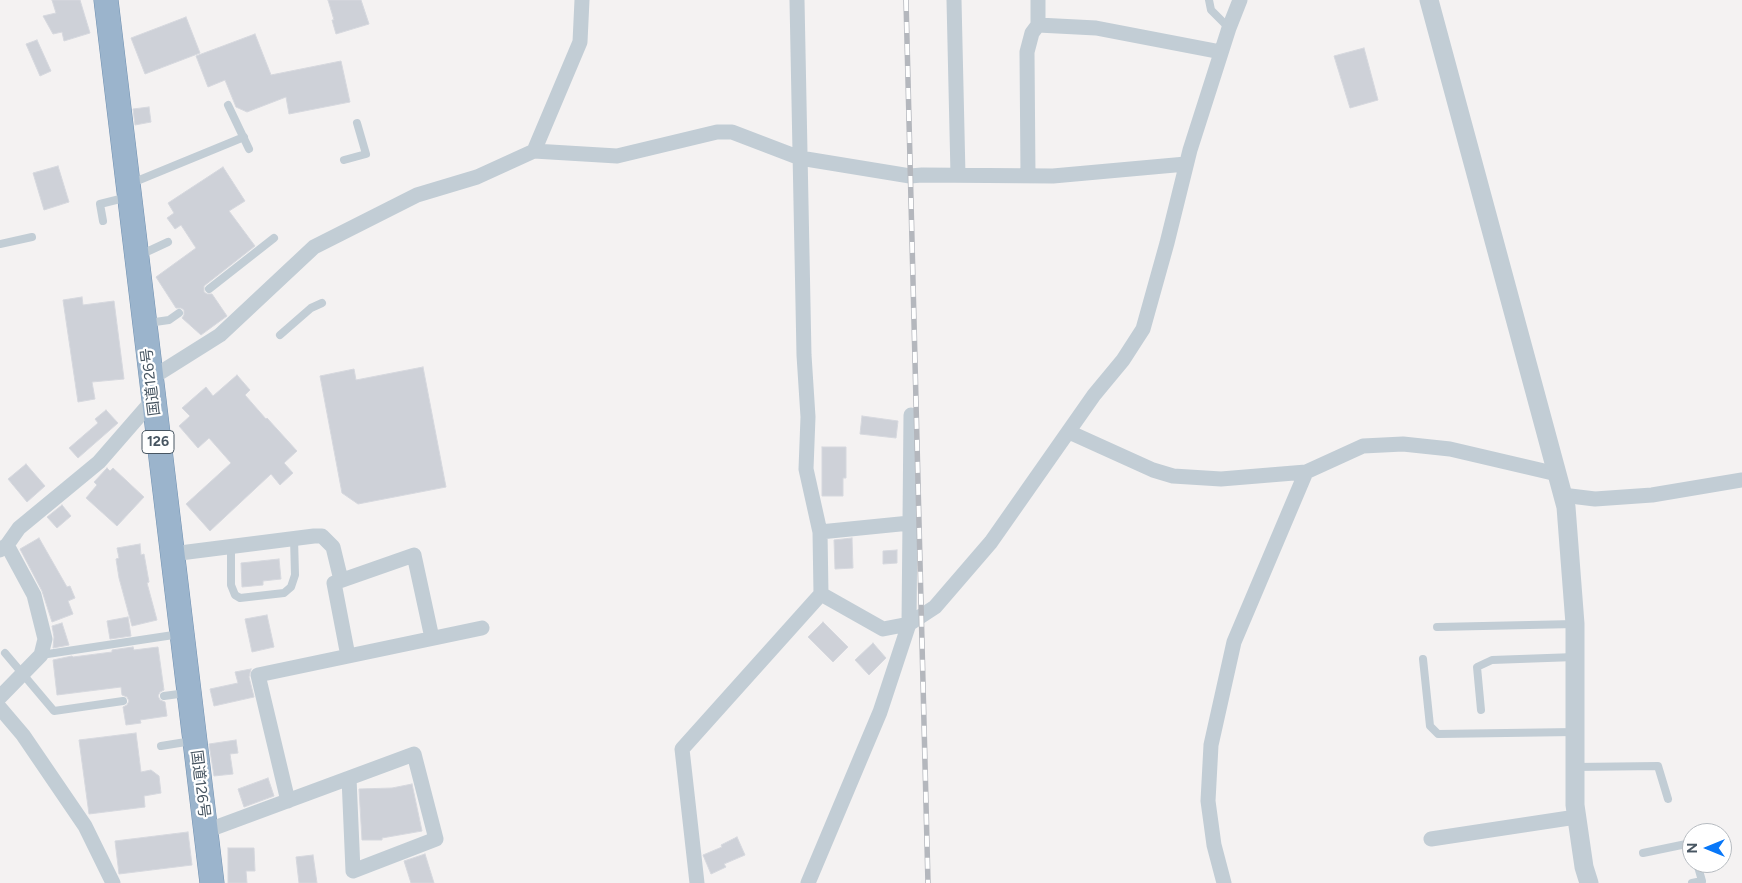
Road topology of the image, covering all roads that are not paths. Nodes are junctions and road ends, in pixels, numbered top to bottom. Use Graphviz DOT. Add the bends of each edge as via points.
graph roads {
  1 [pos="106,0"];
  2 [pos="582,0"];
  3 [pos="797,0"];
  4 [pos="954,0"];
  5 [pos="1038,0"];
  6 [pos="1209,0"];
  7 [pos="1240,0"];
  8 [pos="1429,0"];
  9 [pos="1038,25"];
  10 [pos="1229,28"];
  11 [pos="1221,52"];
  12 [pos="228,105"];
  13 [pos="357,123"];
  14 [pos="244,137"];
  15 [pos="250,149"];
  16 [pos="534,151"];
  17 [pos="800,158"];
  18 [pos="344,160"];
  19 [pos="1186,164"];
  20 [pos="958,175"];
  21 [pos="1028,176"];
  22 [pos="128,191"];
  23 [pos="103,221"];
  24 [pos="32,237"];
  25 [pos="274,238"];
  26 [pos="168,242"];
  27 [pos="0,244"];
  28 [pos="136,257"];
  29 [pos="209,289"];
  30 [pos="322,303"];
  31 [pos="179,313"];
  32 [pos="144,324"];
  33 [pos="280,335"];
  34 [pos="152,389"];
  35 [pos="911,415"];
  36 [pos="1070,432"];
  37 [pos="1306,472"];
  38 [pos="1557,474"];
  39 [pos="1742,480"];
  40 [pos="1562,494"];
  41 [pos="910,522"];
  42 [pos="820,532"];
  43 [pos="294,538"];
  44 [pos="231,546"];
  45 [pos="3,547"];
  46 [pos="172,554"];
  47 [pos="341,580"];
  48 [pos="821,594"];
  49 [pos="909,624"];
  50 [pos="1575,624"];
  51 [pos="1437,627"];
  52 [pos="482,628"];
  53 [pos="181,634"];
  54 [pos="432,638"];
  55 [pos="5,653"];
  56 [pos="41,655"];
  57 [pos="348,656"];
  58 [pos="1575,657"];
  59 [pos="1423,659"];
  60 [pos="23,674"];
  61 [pos="188,692"];
  62 [pos="164,696"];
  63 [pos="0,697"];
  64 [pos="123,701"];
  65 [pos="0,708"];
  66 [pos="1480,710"];
  67 [pos="1575,732"];
  68 [pos="194,741"];
  69 [pos="161,746"];
  70 [pos="1575,767"];
  71 [pos="349,778"];
  72 [pos="1668,799"];
  73 [pos="288,801"];
  74 [pos="1576,817"];
  75 [pos="202,818"];
  76 [pos="1431,839"];
  77 [pos="1682,845"];
  78 [pos="1642,853"];
  79 [pos="1700,873"];
  80 [pos="113,883"];
  81 [pos="212,883"];
  82 [pos="697,883"];
  83 [pos="808,883"];
  84 [pos="1224,883"];
  85 [pos="1588,883"];
  86 [pos="1692,883"];
  1 -- 22 [label="highway, 国道126号 / 126"];
  2 -- 16 [label="street" via="580,42"];
  3 -- 17 [label="street"];
  4 -- 20 [label="street"];
  5 -- 9 [label="street"];
  6 -- 10 [label="lane" via="1211,10"];
  7 -- 10 [label="street"];
  8 -- 38 [label="street"];
  9 -- 11 [label="street" via="1096,28"];
  9 -- 21 [label="street" via="1032,33 1027,52"];
  10 -- 11 [label="street"];
  11 -- 19 [label="street"];
  12 -- 14 [label="lane"];
  13 -- 18 [label="lane" via="366,154"];
  14 -- 15 [label="lane"];
  14 -- 22 [label="lane"];
  16 -- 17 [label="street" via="617,156 717,132 732,132"];
  16 -- 34 [label="street" via="477,177 417,195 314,247 220,335"];
  17 -- 20 [label="street" via="910,176"];
  17 -- 42 [label="street" via="808,417 806,469"];
  19 -- 21 [label="street"];
  19 -- 36 [label="street" via="1142,329"];
  20 -- 21 [label="street"];
  22 -- 23 [label="lane" via="100,204"];
  22 -- 28 [label="highway, 国道126号 / 126"];
  24 -- 27 [label="lane"];
  25 -- 29 [label="lane"];
  26 -- 28 [label="lane"];
  28 -- 32 [label="highway, 国道126号 / 126"];
  30 -- 33 [label="lane" via="311,308"];
  31 -- 32 [label="lane" via="169,320"];
  32 -- 34 [label="highway, 国道126号 / 126"];
  34 -- 45 [label="street" via="100,462 19,528"];
  34 -- 46 [label="highway, 国道126号 / 126"];
  35 -- 41 [label="street"];
  36 -- 37 [label="street" via="1173,476 1221,480"];
  36 -- 49 [label="street" via="991,542 935,607"];
  37 -- 38 [label="street" via="1363,446 1403,444 1450,449"];
  37 -- 84 [label="street" via="1234,642 1211,745 1208,801 1214,845"];
  38 -- 40 [label="street"];
  39 -- 40 [label="street" via="1652,495 1595,499"];
  40 -- 50 [label="street" via="1566,507"];
  41 -- 42 [label="street"];
  41 -- 49 [label="street"];
  42 -- 48 [label="street"];
  43 -- 44 [label="street"];
  43 -- 44 [label="lane" via="295,575 291,587 284,593 240,598 235,595 231,585"];
  43 -- 47 [label="street" via="322,536 328,541 333,547"];
  44 -- 46 [label="street"];
  45 -- 56 [label="street" via="34,595 45,639"];
  46 -- 53 [label="highway, 国道126号 / 126"];
  47 -- 54 [label="street" via="414,555"];
  47 -- 57 [label="street" via="334,583"];
  48 -- 49 [label="street" via="883,629"];
  48 -- 82 [label="street" via="682,749"];
  49 -- 83 [label="street" via="880,712"];
  50 -- 51 [label="lane"];
  50 -- 58 [label="street"];
  52 -- 54 [label="street"];
  53 -- 56 [label="lane"];
  53 -- 61 [label="highway, 国道126号 / 126"];
  54 -- 57 [label="street"];
  55 -- 60 [label="lane"];
  56 -- 60 [label="street"];
  57 -- 73 [label="street" via="258,675"];
  58 -- 66 [label="lane" via="1492,660 1477,667"];
  58 -- 67 [label="street"];
  59 -- 67 [label="lane" via="1430,726 1438,734"];
  60 -- 63 [label="street"];
  60 -- 64 [label="lane" via="54,711"];
  61 -- 62 [label="lane"];
  61 -- 68 [label="highway, 国道126号 / 126"];
  65 -- 80 [label="street" via="23,735 85,826"];
  67 -- 70 [label="street"];
  68 -- 69 [label="lane"];
  68 -- 75 [label="highway, 国道126号 / 126"];
  70 -- 72 [label="lane" via="1658,766"];
  70 -- 74 [label="street"];
  71 -- 71 [label="street" via="414,754 436,839 354,871"];
  71 -- 73 [label="street"];
  73 -- 75 [label="street"];
  74 -- 76 [label="street"];
  74 -- 85 [label="street"];
  75 -- 81 [label="highway, 国道126号 / 126"];
  77 -- 78 [label="lane"];
  79 -- 86 [label="lane" via="1702,881"];
}
